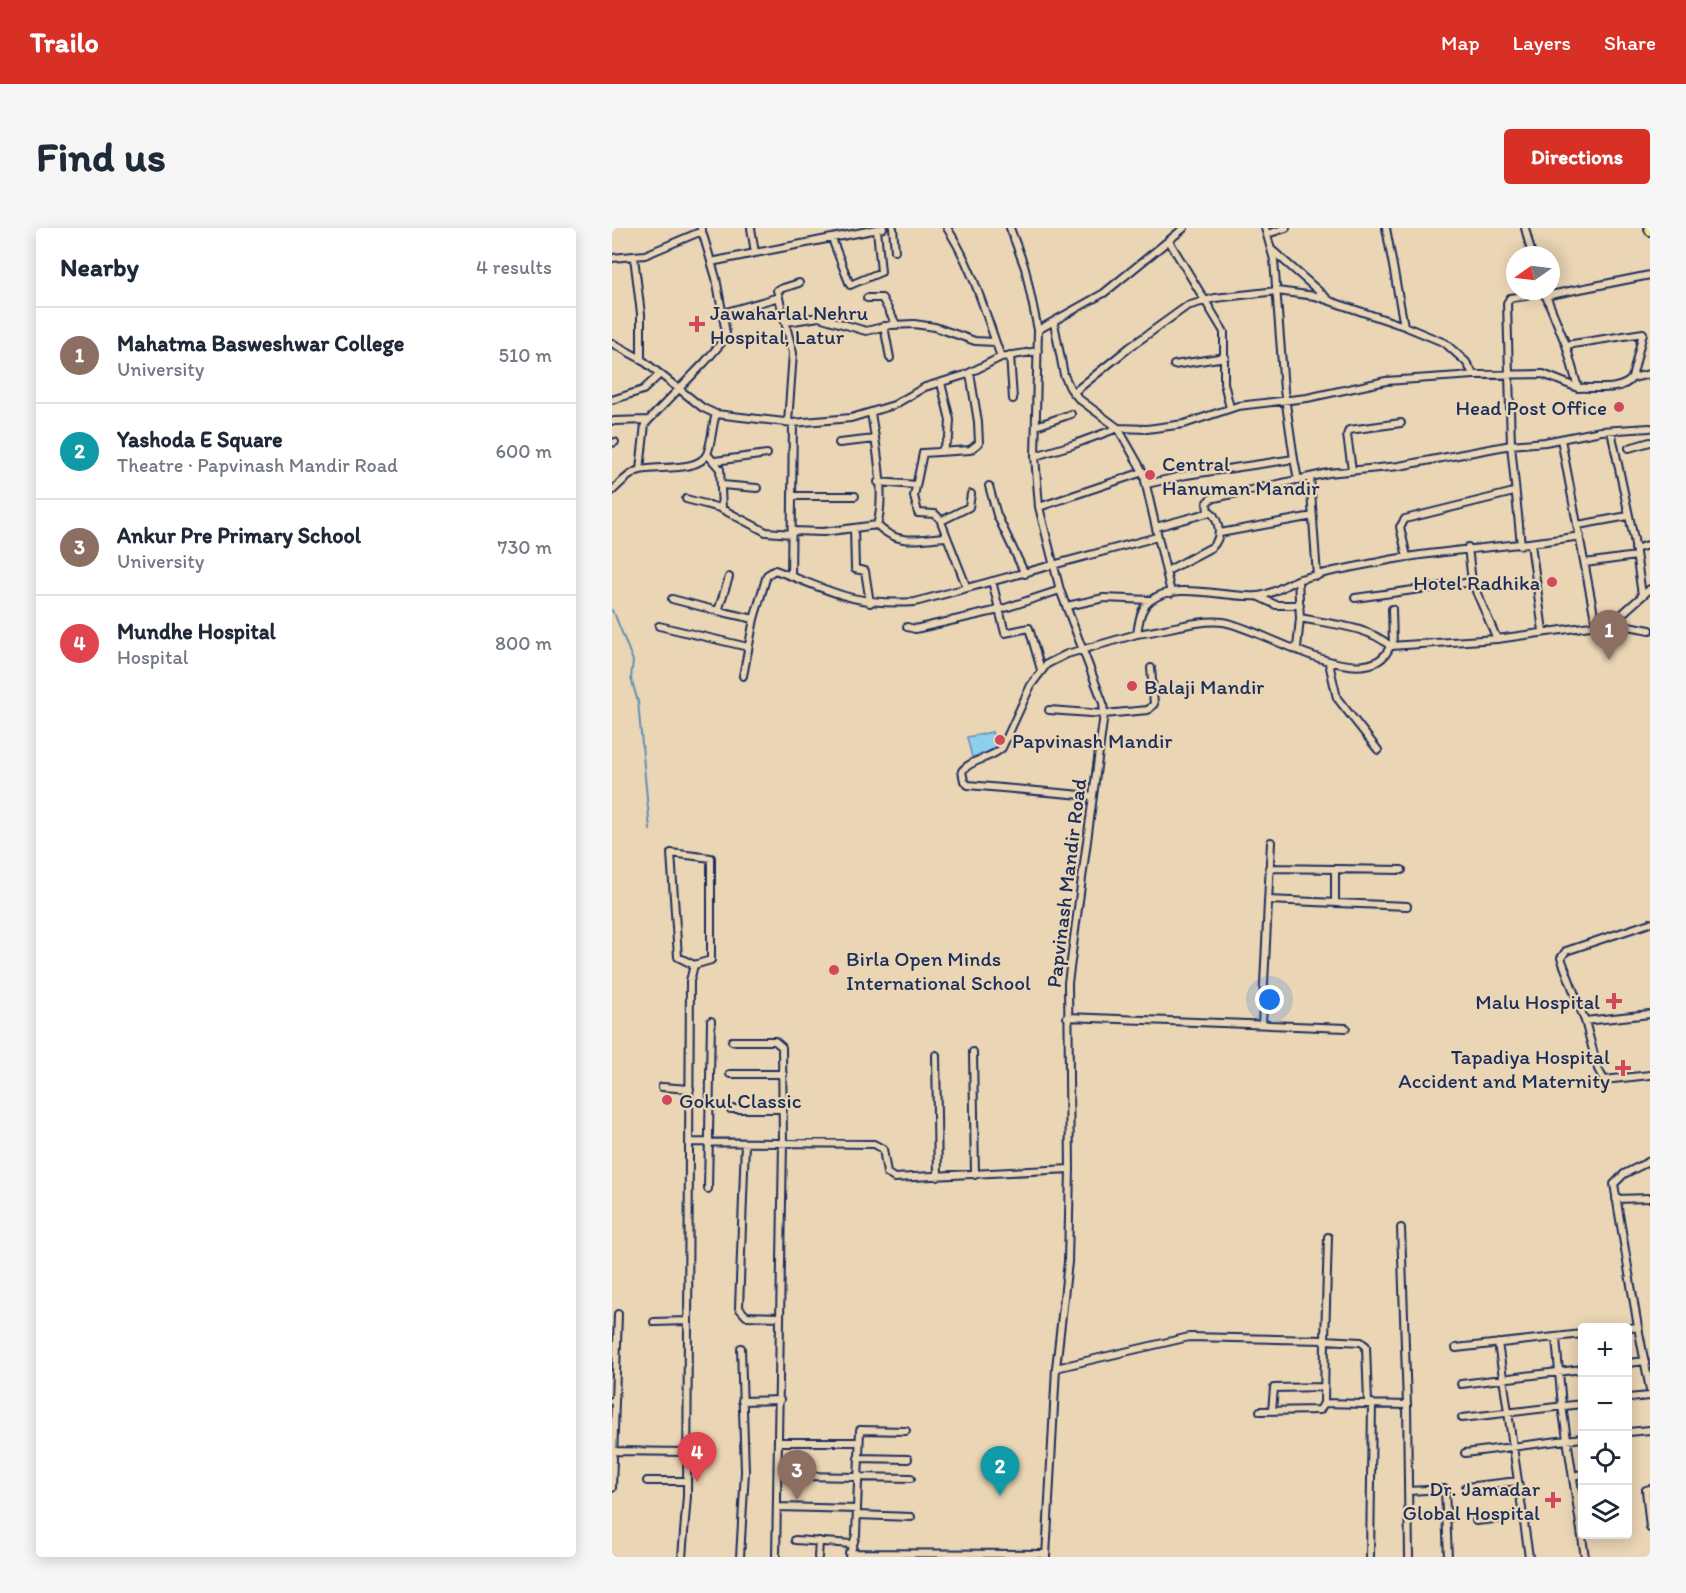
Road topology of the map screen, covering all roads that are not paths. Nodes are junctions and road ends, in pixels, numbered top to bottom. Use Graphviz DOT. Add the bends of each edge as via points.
graph roads {
  1 [pos="751,228"];
  2 [pos="893,228"];
  3 [pos="947,228"];
  4 [pos="1010,228"];
  5 [pos="1184,228"];
  6 [pos="1286,228"];
  7 [pos="1386,228"];
  8 [pos="1525,228"];
  9 [pos="880,229"];
  10 [pos="701,230"];
  11 [pos="1266,231"];
  12 [pos="832,239"];
  13 [pos="1169,241"];
  14 [pos="1530,246"];
  15 [pos="1272,250"];
  16 [pos="895,251"];
  17 [pos="755,253"];
  18 [pos="634,257"];
  19 [pos="612,258"];
  20 [pos="711,262"];
  21 [pos="1650,275"];
  22 [pos="799,283"];
  23 [pos="1560,290"];
  24 [pos="1277,291"];
  25 [pos="779,297"];
  26 [pos="867,298"];
  27 [pos="1206,299"];
  28 [pos="1509,300"];
  29 [pos="1548,300"];
  30 [pos="1330,301"];
  31 [pos="723,313"];
  32 [pos="787,322"];
  33 [pos="1054,323"];
  34 [pos="896,324"];
  35 [pos="884,326"];
  36 [pos="1404,326"];
  37 [pos="1650,328"];
  38 [pos="1038,330"];
  39 [pos="1643,333"];
  40 [pos="995,342"];
  41 [pos="612,343"];
  42 [pos="1566,345"];
  43 [pos="1038,351"];
  44 [pos="1010,355"];
  45 [pos="1000,357"];
  46 [pos="1225,357"];
  47 [pos="890,358"];
  48 [pos="641,359"];
  49 [pos="1174,365"];
  50 [pos="970,373"];
  51 [pos="1509,374"];
  52 [pos="1650,374"];
  53 [pos="659,375"];
  54 [pos="1474,375"];
  55 [pos="1632,378"];
  56 [pos="941,382"];
  57 [pos="1578,388"];
  58 [pos="678,389"];
  59 [pos="1073,393"];
  60 [pos="1013,399"];
  61 [pos="612,400"];
  62 [pos="1285,400"];
  63 [pos="1230,408"];
  64 [pos="716,414"];
  65 [pos="871,414"];
  66 [pos="1071,414"];
  67 [pos="648,420"];
  68 [pos="614,421"];
  69 [pos="790,423"];
  70 [pos="1401,423"];
  71 [pos="1036,426"];
  72 [pos="1118,428"];
  73 [pos="1650,428"];
  74 [pos="1611,431"];
  75 [pos="875,439"];
  76 [pos="1561,439"];
  77 [pos="1650,442"];
  78 [pos="839,443"];
  79 [pos="1511,445"];
  80 [pos="1629,448"];
  81 [pos="941,452"];
  82 [pos="707,454"];
  83 [pos="767,454"];
  84 [pos="1035,456"];
  85 [pos="1294,459"];
  86 [pos="715,461"];
  87 [pos="640,470"];
  88 [pos="1352,470"];
  89 [pos="1143,472"];
  90 [pos="1310,477"];
  91 [pos="1298,480"];
  92 [pos="878,482"];
  93 [pos="1147,484"];
  94 [pos="722,485"];
  95 [pos="916,485"];
  96 [pos="989,486"];
  97 [pos="758,488"];
  98 [pos="612,491"];
  99 [pos="1514,492"];
  100 [pos="971,494"];
  101 [pos="792,496"];
  102 [pos="855,496"];
  103 [pos="686,499"];
  104 [pos="1039,507"];
  105 [pos="722,509"];
  106 [pos="1208,512"];
  107 [pos="1313,516"];
  108 [pos="1628,516"];
  109 [pos="941,521"];
  110 [pos="877,525"];
  111 [pos="1578,525"];
  112 [pos="1156,527"];
  113 [pos="854,528"];
  114 [pos="792,532"];
  115 [pos="1220,533"];
  116 [pos="1580,536"];
  117 [pos="945,537"];
  118 [pos="1157,537"];
  119 [pos="1649,543"];
  120 [pos="1531,544"];
  121 [pos="1521,545"];
  122 [pos="1468,547"];
  123 [pos="1636,552"];
  124 [pos="1650,553"];
  125 [pos="1407,557"];
  126 [pos="1585,563"];
  127 [pos="1053,566"];
  128 [pos="1167,571"];
  129 [pos="1024,574"];
  130 [pos="791,576"];
  131 [pos="1317,576"];
  132 [pos="729,577"];
  133 [pos="1298,580"];
  134 [pos="992,581"];
  135 [pos="1472,582"];
  136 [pos="967,588"];
  137 [pos="1060,590"];
  138 [pos="1650,590"];
  139 [pos="1171,593"];
  140 [pos="1642,595"];
  141 [pos="1257,596"];
  142 [pos="1355,598"];
  143 [pos="672,599"];
  144 [pos="1150,600"];
  145 [pos="870,603"];
  146 [pos="1300,605"];
  147 [pos="1067,606"];
  148 [pos="1392,609"];
  149 [pos="999,610"];
  150 [pos="718,611"];
  151 [pos="1300,618"];
  152 [pos="754,620"];
  153 [pos="1612,623"];
  154 [pos="1596,625"];
  155 [pos="660,626"];
  156 [pos="907,627"];
  157 [pos="1650,630"];
  158 [pos="1543,631"];
  159 [pos="1137,634"];
  160 [pos="1497,639"];
  161 [pos="1392,646"];
  162 [pos="748,647"];
  163 [pos="1082,648"];
  164 [pos="1297,648"];
  165 [pos="1329,663"];
  166 [pos="1151,668"];
  167 [pos="1041,670"];
  168 [pos="744,676"];
  169 [pos="1049,710"];
  170 [pos="1104,714"];
  171 [pos="1378,750"];
  172 [pos="1093,796"];
  173 [pos="1271,842"];
  174 [pos="1269,868"];
  175 [pos="1335,869"];
  176 [pos="1402,870"];
  177 [pos="1268,900"];
  178 [pos="1335,903"];
  179 [pos="1407,906"];
  180 [pos="1650,923"];
  181 [pos="694,965"];
  182 [pos="1650,1014"];
  183 [pos="1067,1017"];
  184 [pos="711,1021"];
  185 [pos="1585,1022"];
  186 [pos="1262,1024"];
  187 [pos="1346,1028"];
  188 [pos="732,1041"];
  189 [pos="973,1052"];
  190 [pos="936,1055"];
  191 [pos="730,1074"];
  192 [pos="783,1074"];
  193 [pos="1650,1075"];
  194 [pos="662,1087"];
  195 [pos="690,1089"];
  196 [pos="730,1109"];
  197 [pos="783,1109"];
  198 [pos="689,1142"];
  199 [pos="709,1142"];
  200 [pos="745,1143"];
  201 [pos="783,1143"];
  202 [pos="1650,1161"];
  203 [pos="1070,1169"];
  204 [pos="975,1175"];
  205 [pos="938,1177"];
  206 [pos="708,1190"];
  207 [pos="1650,1198"];
  208 [pos="1616,1199"];
  209 [pos="1401,1228"];
  210 [pos="1328,1237"];
  211 [pos="618,1314"];
  212 [pos="780,1317"];
  213 [pos="686,1321"];
  214 [pos="654,1322"];
  215 [pos="1638,1327"];
  216 [pos="1632,1328"];
  217 [pos="1578,1335"];
  218 [pos="1556,1338"];
  219 [pos="1325,1340"];
  220 [pos="1498,1343"];
  221 [pos="741,1348"];
  222 [pos="1456,1348"];
  223 [pos="1645,1361"];
  224 [pos="1632,1363"];
  225 [pos="1056,1368"];
  226 [pos="1578,1370"];
  227 [pos="1558,1372"];
  228 [pos="1503,1379"];
  229 [pos="1461,1384"];
  230 [pos="1324,1387"];
  231 [pos="1650,1390"];
  232 [pos="1650,1396"];
  233 [pos="1632,1398"];
  234 [pos="780,1400"];
  235 [pos="614,1401"];
  236 [pos="742,1401"];
  237 [pos="1324,1403"];
  238 [pos="1370,1403"];
  239 [pos="1578,1404"];
  240 [pos="1407,1405"];
  241 [pos="1562,1406"];
  242 [pos="1260,1411"];
  243 [pos="1272,1411"];
  244 [pos="1508,1412"];
  245 [pos="1462,1418"];
  246 [pos="1650,1430"];
  247 [pos="906,1431"];
  248 [pos="1632,1432"];
  249 [pos="1578,1438"];
  250 [pos="1568,1439"];
  251 [pos="780,1442"];
  252 [pos="859,1442"];
  253 [pos="1513,1446"];
  254 [pos="613,1451"];
  255 [pos="686,1452"];
  256 [pos="1465,1453"];
  257 [pos="858,1458"];
  258 [pos="908,1459"];
  259 [pos="1578,1475"];
  260 [pos="801,1476"];
  261 [pos="858,1476"];
  262 [pos="1573,1476"];
  263 [pos="911,1478"];
  264 [pos="1518,1480"];
  265 [pos="647,1481"];
  266 [pos="687,1481"];
  267 [pos="1466,1487"];
  268 [pos="612,1488"];
  269 [pos="1650,1489"];
  270 [pos="1408,1491"];
  271 [pos="1578,1499"];
  272 [pos="778,1507"];
  273 [pos="857,1512"];
  274 [pos="1523,1516"];
  275 [pos="911,1517"];
  276 [pos="1476,1521"];
  277 [pos="1650,1527"];
  278 [pos="1583,1539"];
  279 [pos="795,1540"];
  280 [pos="819,1541"];
  281 [pos="852,1544"];
  282 [pos="849,1555"];
  283 [pos="1046,1555"];
  284 [pos="972,1556"];
  285 [pos="682,1557"];
  286 [pos="740,1557"];
  287 [pos="776,1557"];
  288 [pos="818,1557"];
  289 [pos="1370,1557"];
  290 [pos="1409,1557"];
  291 [pos="1448,1557"];
  292 [pos="1529,1557"];
  293 [pos="1585,1557"];
  1 -- 17 [label="street"];
  2 -- 16 [label="street"];
  3 -- 40 [label="street" via="962,250"];
  4 -- 38 [label="street, Papvinash Mandir Road"];
  5 -- 13 [label="street"];
  6 -- 11 [label="street"];
  7 -- 36 [label="street"];
  8 -- 14 [label="street"];
  9 -- 12 [label="street"];
  9 -- 12 [label="street" via="881,272 850,285"];
  10 -- 18 [label="street" via="652,253"];
  10 -- 20 [label="street"];
  11 -- 15 [label="street"];
  12 -- 17 [label="street"];
  13 -- 27 [label="street"];
  13 -- 33 [label="street" via="1104,293"];
  15 -- 24 [label="street"];
  15 -- 30 [label="street"];
  17 -- 20 [label="street"];
  18 -- 19 [label="street"];
  18 -- 48 [label="street" via="641,314"];
  20 -- 31 [label="street"];
  21 -- 23 [label="street"];
  22 -- 25 [label="street" via="777,290"];
  24 -- 27 [label="street"];
  24 -- 30 [label="street" via="1299,292"];
  24 -- 62 [label="street"];
  25 -- 31 [label="street"];
  25 -- 32 [label="street"];
  26 -- 34 [label="street" via="882,298"];
  27 -- 46 [label="street" via="1224,332"];
  27 -- 59 [label="street" via="1177,311"];
  28 -- 51 [label="street"];
  29 -- 42 [label="street"];
  30 -- 36 [label="street"];
  31 -- 58 [label="street" via="723,341"];
  32 -- 35 [label="street" via="819,317 866,331"];
  32 -- 69 [label="street" via="793,353"];
  33 -- 38 [label="street"];
  33 -- 59 [label="street" via="1064,375"];
  34 -- 35 [label="street"];
  34 -- 40 [label="street" via="935,327 975,341"];
  35 -- 47 [label="street"];
  36 -- 54 [label="street" via="1445,343"];
  37 -- 39 [label="street"];
  38 -- 43 [label="street, Papvinash Mandir Road"];
  39 -- 42 [label="street"];
  39 -- 55 [label="street"];
  40 -- 45 [label="street"];
  41 -- 48 [label="street"];
  42 -- 57 [label="street"];
  43 -- 44 [label="street"];
  43 -- 71 [label="street, Papvinash Mandir Road"];
  44 -- 45 [label="street"];
  44 -- 60 [label="street"];
  45 -- 50 [label="street"];
  46 -- 49 [label="street"];
  46 -- 63 [label="street" via="1224,383"];
  48 -- 53 [label="street"];
  50 -- 56 [label="street"];
  50 -- 81 [label="street" via="979,443 970,450"];
  51 -- 54 [label="street"];
  51 -- 57 [label="street" via="1543,374"];
  51 -- 79 [label="street"];
  52 -- 55 [label="street"];
  53 -- 58 [label="street"];
  53 -- 61 [label="street" via="643,390"];
  54 -- 62 [label="street" via="1386,381"];
  55 -- 57 [label="street" via="1619,387"];
  56 -- 65 [label="street"];
  56 -- 81 [label="street" via="950,420 949,437"];
  58 -- 64 [label="street"];
  58 -- 67 [label="street"];
  59 -- 72 [label="street"];
  62 -- 63 [label="street"];
  62 -- 85 [label="street"];
  63 -- 72 [label="street" via="1184,424"];
  64 -- 69 [label="street"];
  64 -- 82 [label="street"];
  65 -- 69 [label="street"];
  65 -- 75 [label="street"];
  66 -- 71 [label="street"];
  67 -- 68 [label="street"];
  67 -- 87 [label="street" via="642,433"];
  69 -- 101 [label="street"];
  70 -- 88 [label="street" via="1349,430"];
  71 -- 84 [label="street, Papvinash Mandir Road"];
  72 -- 84 [label="street"];
  72 -- 89 [label="street"];
  73 -- 74 [label="street"];
  74 -- 76 [label="street"];
  74 -- 108 [label="street"];
  75 -- 78 [label="street"];
  75 -- 92 [label="street"];
  76 -- 79 [label="street"];
  76 -- 111 [label="street"];
  77 -- 80 [label="street"];
  79 -- 88 [label="street" via="1399,466"];
  79 -- 99 [label="street"];
  81 -- 95 [label="street" via="923,453"];
  82 -- 86 [label="street"];
  82 -- 87 [label="street" via="692,465"];
  83 -- 86 [label="street"];
  84 -- 104 [label="street, Papvinash Mandir Road"];
  85 -- 91 [label="street"];
  85 -- 93 [label="street"];
  86 -- 94 [label="street"];
  87 -- 98 [label="street"];
  88 -- 90 [label="street"];
  89 -- 93 [label="street"];
  89 -- 104 [label="street"];
  90 -- 91 [label="street"];
  90 -- 107 [label="street"];
  91 -- 106 [label="street" via="1210,499"];
  92 -- 95 [label="street"];
  92 -- 110 [label="street"];
  93 -- 112 [label="street"];
  94 -- 97 [label="street"];
  94 -- 105 [label="street"];
  95 -- 109 [label="street" via="916,511 921,515 935,514"];
  96 -- 129 [label="street" via="997,515"];
  99 -- 121 [label="street"];
  99 -- 125 [label="street" via="1405,519 1400,527"];
  100 -- 109 [label="street" via="969,507"];
  101 -- 102 [label="street"];
  101 -- 114 [label="street"];
  103 -- 105 [label="street"];
  104 -- 127 [label="street, Papvinash Mandir Road"];
  105 -- 114 [label="street" via="766,532"];
  106 -- 112 [label="street"];
  106 -- 115 [label="street" via="1214,514"];
  107 -- 115 [label="street"];
  107 -- 131 [label="street"];
  108 -- 111 [label="street"];
  108 -- 123 [label="street"];
  109 -- 117 [label="street"];
  110 -- 113 [label="street"];
  110 -- 117 [label="street" via="899,540"];
  111 -- 116 [label="street"];
  112 -- 118 [label="street"];
  113 -- 114 [label="street"];
  113 -- 145 [label="street" via="855,569 865,571"];
  114 -- 130 [label="street"];
  115 -- 128 [label="street" via="1212,547"];
  116 -- 120 [label="street"];
  116 -- 126 [label="street"];
  117 -- 136 [label="street"];
  118 -- 127 [label="street"];
  118 -- 128 [label="street"];
  119 -- 123 [label="street"];
  119 -- 124 [label="street"];
  120 -- 121 [label="street"];
  120 -- 158 [label="street"];
  121 -- 122 [label="street"];
  122 -- 125 [label="street"];
  122 -- 135 [label="street"];
  123 -- 126 [label="street"];
  123 -- 140 [label="street"];
  125 -- 131 [label="street"];
  126 -- 154 [label="street"];
  127 -- 129 [label="street"];
  127 -- 137 [label="street, Papvinash Mandir Road"];
  128 -- 139 [label="street"];
  129 -- 134 [label="street"];
  130 -- 145 [label="street"];
  130 -- 152 [label="street" via="775,570 767,575"];
  131 -- 133 [label="street"];
  132 -- 150 [label="street"];
  133 -- 141 [label="street"];
  133 -- 146 [label="street"];
  134 -- 136 [label="street"];
  134 -- 149 [label="street"];
  135 -- 142 [label="street"];
  135 -- 160 [label="street"];
  136 -- 145 [label="street" via="915,602"];
  137 -- 147 [label="street, Papvinash Mandir Road"];
  137 -- 149 [label="street"];
  138 -- 140 [label="street"];
  139 -- 141 [label="street"];
  139 -- 144 [label="street"];
  140 -- 153 [label="street"];
  141 -- 146 [label="street" via="1276,605"];
  143 -- 150 [label="street"];
  144 -- 147 [label="street" via="1104,598"];
  144 -- 159 [label="street" via="1139,617"];
  146 -- 151 [label="street"];
  147 -- 163 [label="street, Papvinash Mandir Road"];
  148 -- 161 [label="street"];
  149 -- 156 [label="street" via="915,629"];
  149 -- 167 [label="street" via="1005,633 1029,628"];
  150 -- 152 [label="street"];
  151 -- 161 [label="street" via="1378,637"];
  151 -- 164 [label="street"];
  152 -- 162 [label="street"];
  153 -- 154 [label="street"];
  153 -- 157 [label="street"];
  154 -- 158 [label="street"];
  155 -- 162 [label="street"];
  158 -- 160 [label="street"];
  159 -- 163 [label="street"];
  159 -- 164 [label="street" via="1222,622"];
  160 -- 161 [label="street"];
  161 -- 165 [label="street" via="1376,662"];
  162 -- 168 [label="street"];
  163 -- 167 [label="street" via="1056,658"];
  163 -- 170 [label="street, Papvinash Mandir Road"];
  164 -- 165 [label="street"];
  165 -- 171 [label="street" via="1337,698"];
  166 -- 170 [label="street" via="1152,708"];
  167 -- 172 [label="street" via="1002,748 966,766 962,771 964,781 968,785"];
  169 -- 170 [label="street"];
  170 -- 172 [label="street, Papvinash Mandir Road"];
  172 -- 183 [label="street, Papvinash Mandir Road" via="1069,964"];
  173 -- 174 [label="street"];
  174 -- 175 [label="street"];
  174 -- 177 [label="street"];
  175 -- 176 [label="street"];
  175 -- 178 [label="street"];
  177 -- 178 [label="street"];
  177 -- 186 [label="street"];
  178 -- 179 [label="street"];
  180 -- 185 [label="street" via="1563,954 1561,964"];
  181 -- 181 [label="street" via="678,957 671,853 711,858 711,960"];
  181 -- 195 [label="street" via="690,981"];
  182 -- 185 [label="street"];
  183 -- 186 [label="street"];
  183 -- 203 [label="street, Papvinash Mandir Road"];
  184 -- 199 [label="street"];
  185 -- 193 [label="street" via="1604,1080"];
  186 -- 187 [label="street"];
  188 -- 192 [label="street" via="779,1042"];
  189 -- 204 [label="street"];
  190 -- 205 [label="street"];
  191 -- 192 [label="street"];
  192 -- 197 [label="street"];
  194 -- 195 [label="street"];
  195 -- 198 [label="street"];
  196 -- 197 [label="street"];
  197 -- 201 [label="street"];
  198 -- 199 [label="street"];
  198 -- 213 [label="street"];
  199 -- 200 [label="street"];
  199 -- 206 [label="street"];
  200 -- 201 [label="street"];
  200 -- 212 [label="street" via="739,1308 746,1316"];
  201 -- 205 [label="street" via="874,1144 883,1149 890,1176"];
  201 -- 212 [label="street"];
  202 -- 208 [label="street" via="1618,1177 1614,1184"];
  203 -- 204 [label="street"];
  203 -- 225 [label="street, Papvinash Mandir Road" via="1068,1262"];
  204 -- 205 [label="street"];
  207 -- 208 [label="street"];
  208 -- 215 [label="street"];
  209 -- 240 [label="street"];
  210 -- 219 [label="street"];
  211 -- 235 [label="street"];
  212 -- 234 [label="street"];
  213 -- 214 [label="street"];
  213 -- 255 [label="street"];
  215 -- 216 [label="street"];
  215 -- 223 [label="street"];
  217 -- 218 [label="street"];
  218 -- 220 [label="street"];
  218 -- 227 [label="street"];
  219 -- 225 [label="street" via="1189,1338"];
  219 -- 230 [label="street"];
  219 -- 238 [label="street" via="1361,1342 1366,1346"];
  220 -- 222 [label="street"];
  220 -- 228 [label="street"];
  221 -- 236 [label="street"];
  223 -- 224 [label="street"];
  223 -- 231 [label="street"];
  225 -- 283 [label="street, Papvinash Mandir Road"];
  226 -- 227 [label="street"];
  227 -- 228 [label="street"];
  227 -- 241 [label="street"];
  228 -- 229 [label="street"];
  228 -- 244 [label="street"];
  230 -- 237 [label="street"];
  230 -- 243 [label="street" via="1274,1388"];
  232 -- 233 [label="street"];
  234 -- 236 [label="street"];
  234 -- 251 [label="street"];
  235 -- 254 [label="street"];
  236 -- 286 [label="street" via="745,1471"];
  237 -- 238 [label="street"];
  237 -- 243 [label="street" via="1320,1410"];
  238 -- 240 [label="street"];
  238 -- 289 [label="street"];
  239 -- 241 [label="street"];
  240 -- 270 [label="street"];
  241 -- 244 [label="street"];
  241 -- 250 [label="street"];
  242 -- 243 [label="street"];
  244 -- 245 [label="street"];
  244 -- 253 [label="street"];
  246 -- 248 [label="street"];
  247 -- 252 [label="street" via="860,1430"];
  249 -- 250 [label="street"];
  250 -- 253 [label="street"];
  250 -- 262 [label="street"];
  251 -- 252 [label="street"];
  251 -- 272 [label="street"];
  252 -- 257 [label="street"];
  253 -- 256 [label="street"];
  253 -- 264 [label="street"];
  254 -- 255 [label="street"];
  254 -- 268 [label="street"];
  255 -- 266 [label="street"];
  257 -- 258 [label="street"];
  257 -- 261 [label="street"];
  259 -- 262 [label="street"];
  260 -- 261 [label="street"];
  261 -- 263 [label="street"];
  261 -- 273 [label="street"];
  262 -- 271 [label="street"];
  264 -- 267 [label="street"];
  264 -- 274 [label="street"];
  265 -- 266 [label="street"];
  266 -- 285 [label="street"];
  269 -- 277 [label="street" via="1646,1490"];
  270 -- 290 [label="street"];
  270 -- 291 [label="street" via="1445,1489"];
  272 -- 273 [label="street"];
  272 -- 287 [label="street"];
  273 -- 275 [label="street"];
  273 -- 281 [label="street"];
  274 -- 276 [label="street"];
  274 -- 292 [label="street"];
  278 -- 293 [label="street"];
  279 -- 280 [label="street"];
  280 -- 281 [label="street"];
  280 -- 288 [label="street"];
  281 -- 282 [label="street"];
  282 -- 284 [label="street"];
  283 -- 284 [label="street"];
}
